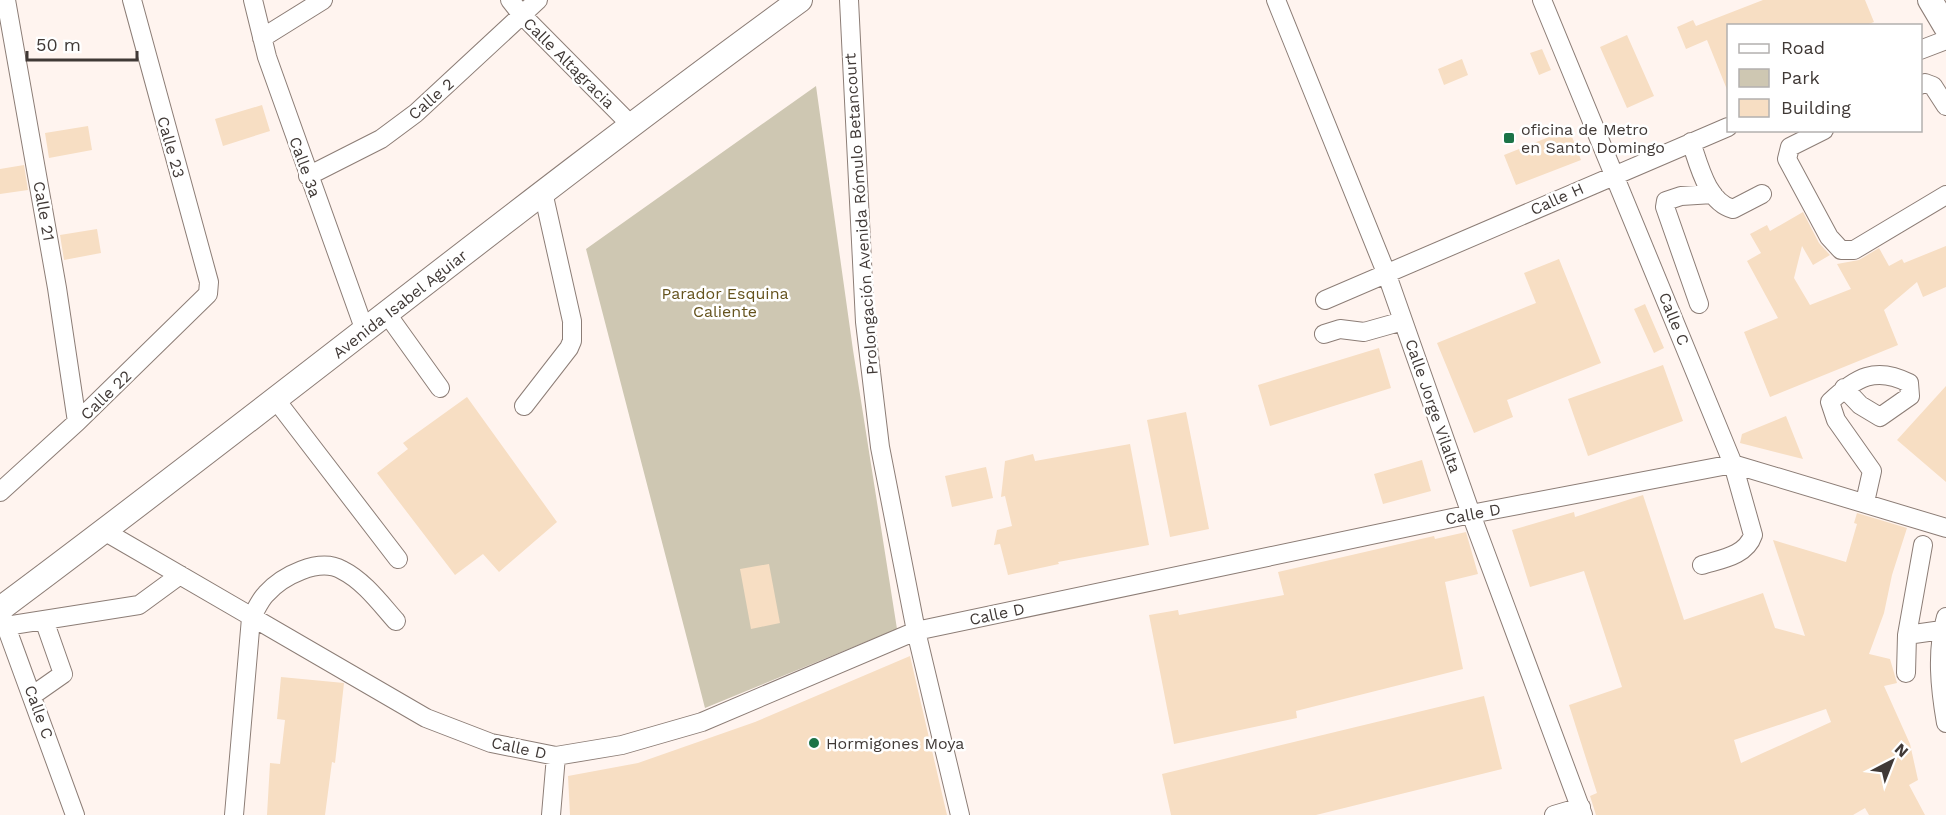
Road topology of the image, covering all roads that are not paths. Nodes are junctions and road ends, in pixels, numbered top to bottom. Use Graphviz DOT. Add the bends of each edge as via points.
graph roads {
  1 [pos="6,0"];
  2 [pos="132,0"];
  3 [pos="254,0"];
  4 [pos="323,0"];
  5 [pos="538,0"];
  6 [pos="800,0"];
  7 [pos="849,0"];
  8 [pos="1276,0"];
  9 [pos="1542,0"];
  10 [pos="1930,0"];
  11 [pos="516,7"];
  12 [pos="1946,27"];
  13 [pos="262,38"];
  14 [pos="1946,40"];
  15 [pos="1922,49"];
  16 [pos="1922,84"];
  17 [pos="1946,106"];
  18 [pos="630,124"];
  19 [pos="1727,127"];
  20 [pos="1820,132"];
  21 [pos="1691,142"];
  22 [pos="1615,174"];
  23 [pos="308,176"];
  24 [pos="543,192"];
  25 [pos="1713,194"];
  26 [pos="1762,194"];
  27 [pos="1946,195"];
  28 [pos="1387,275"];
  29 [pos="208,294"];
  30 [pos="1325,300"];
  31 [pos="1700,304"];
  32 [pos="387,314"];
  33 [pos="1403,321"];
  34 [pos="365,331"];
  35 [pos="1324,334"];
  36 [pos="440,388"];
  37 [pos="1845,388"];
  38 [pos="276,400"];
  39 [pos="524,406"];
  40 [pos="77,422"];
  41 [pos="1733,464"];
  42 [pos="0,492"];
  43 [pos="1864,502"];
  44 [pos="1471,514"];
  45 [pos="1946,528"];
  46 [pos="105,531"];
  47 [pos="1923,545"];
  48 [pos="398,559"];
  49 [pos="1702,566"];
  50 [pos="180,575"];
  51 [pos="2,615"];
  52 [pos="251,618"];
  53 [pos="44,620"];
  54 [pos="396,621"];
  55 [pos="1944,624"];
  56 [pos="916,631"];
  57 [pos="1907,635"];
  58 [pos="1905,674"];
  59 [pos="33,695"];
  60 [pos="1946,723"];
  61 [pos="556,756"];
  62 [pos="1582,811"];
  63 [pos="75,815"];
  64 [pos="234,815"];
  65 [pos="550,815"];
  66 [pos="960,815"];
  67 [pos="1554,815"];
  1 -- 40 [label="street, Calle 21"];
  2 -- 29 [label="street, Calle 23" via="209,282"];
  3 -- 13 [label="street, Calle 3a"];
  4 -- 13 [label="street"];
  5 -- 11 [label="street, Calle 2"];
  6 -- 18 [label="main road, Avenida Isabel Aguiar"];
  7 -- 56 [label="street, Prolongación Avenida Rómulo Betancourt" via="865,322 880,447"];
  8 -- 28 [label="street, Calle Jorge Vilalta"];
  9 -- 22 [label="street, Calle C"];
  10 -- 12 [label="main road"];
  11 -- 18 [label="street, Calle Altagracia"];
  11 -- 23 [label="street, Calle 2" via="416,113 381,139"];
  13 -- 23 [label="street, Calle 3a"];
  14 -- 15 [label="street"];
  16 -- 17 [label="street" via="1933,86"];
  18 -- 24 [label="main road, Avenida Isabel Aguiar"];
  19 -- 21 [label="street, Calle H"];
  20 -- 27 [label="street" via="1790,147 1787,159 1829,237 1841,250 1854,250"];
  21 -- 22 [label="street, Calle H"];
  21 -- 25 [label="street"];
  22 -- 28 [label="street, Calle H"];
  22 -- 41 [label="street, Calle C"];
  23 -- 34 [label="street, Calle 3a"];
  24 -- 32 [label="main road, Avenida Isabel Aguiar"];
  24 -- 39 [label="street" via="572,321 572,341"];
  25 -- 26 [label="street" via="1722,206 1733,209"];
  25 -- 31 [label="street" via="1671,197 1665,207"];
  28 -- 30 [label="street, Calle H"];
  28 -- 33 [label="street, Calle Jorge Vilalta"];
  29 -- 40 [label="street, Calle 22"];
  32 -- 34 [label="main road, Avenida Isabel Aguiar"];
  32 -- 36 [label="street"];
  33 -- 35 [label="street" via="1364,332 1340,329"];
  33 -- 44 [label="street, Calle Jorge Vilalta"];
  34 -- 38 [label="main road, Avenida Isabel Aguiar"];
  37 -- 43 [label="street" via="1830,402 1836,420 1872,471"];
  38 -- 46 [label="main road, Avenida Isabel Aguiar"];
  38 -- 48 [label="street"];
  40 -- 42 [label="street, Calle 22"];
  41 -- 43 [label="street, Calle D"];
  41 -- 44 [label="street, Calle D"];
  41 -- 49 [label="street, Calle C" via="1753,535 1743,551"];
  43 -- 45 [label="street, Calle D"];
  44 -- 56 [label="street, Calle D"];
  44 -- 62 [label="street, Calle Jorge Vilalta"];
  46 -- 50 [label="street, Calle D"];
  46 -- 51 [label="main road, Avenida Isabel Aguiar"];
  47 -- 57 [label="street"];
  50 -- 52 [label="street, Calle D"];
  50 -- 53 [label="street" via="139,605"];
  51 -- 53 [label="street"];
  51 -- 59 [label="street, Calle C"];
  52 -- 54 [label="street" via="266,594 314,566 340,568 364,586"];
  52 -- 61 [label="street, Calle D" via="426,718 491,743"];
  52 -- 64 [label="street"];
  53 -- 59 [label="street" via="63,674"];
  55 -- 57 [label="street"];
  55 -- 60 [label="street" via="1940,688"];
  56 -- 61 [label="street, Calle D" via="702,722 622,745"];
  56 -- 66 [label="street, Prolongación Avenida Rómulo Betancourt"];
  57 -- 58 [label="street"];
  59 -- 63 [label="street, Calle C"];
  61 -- 65 [label="street"];
  62 -- 67 [label="street"];
}
